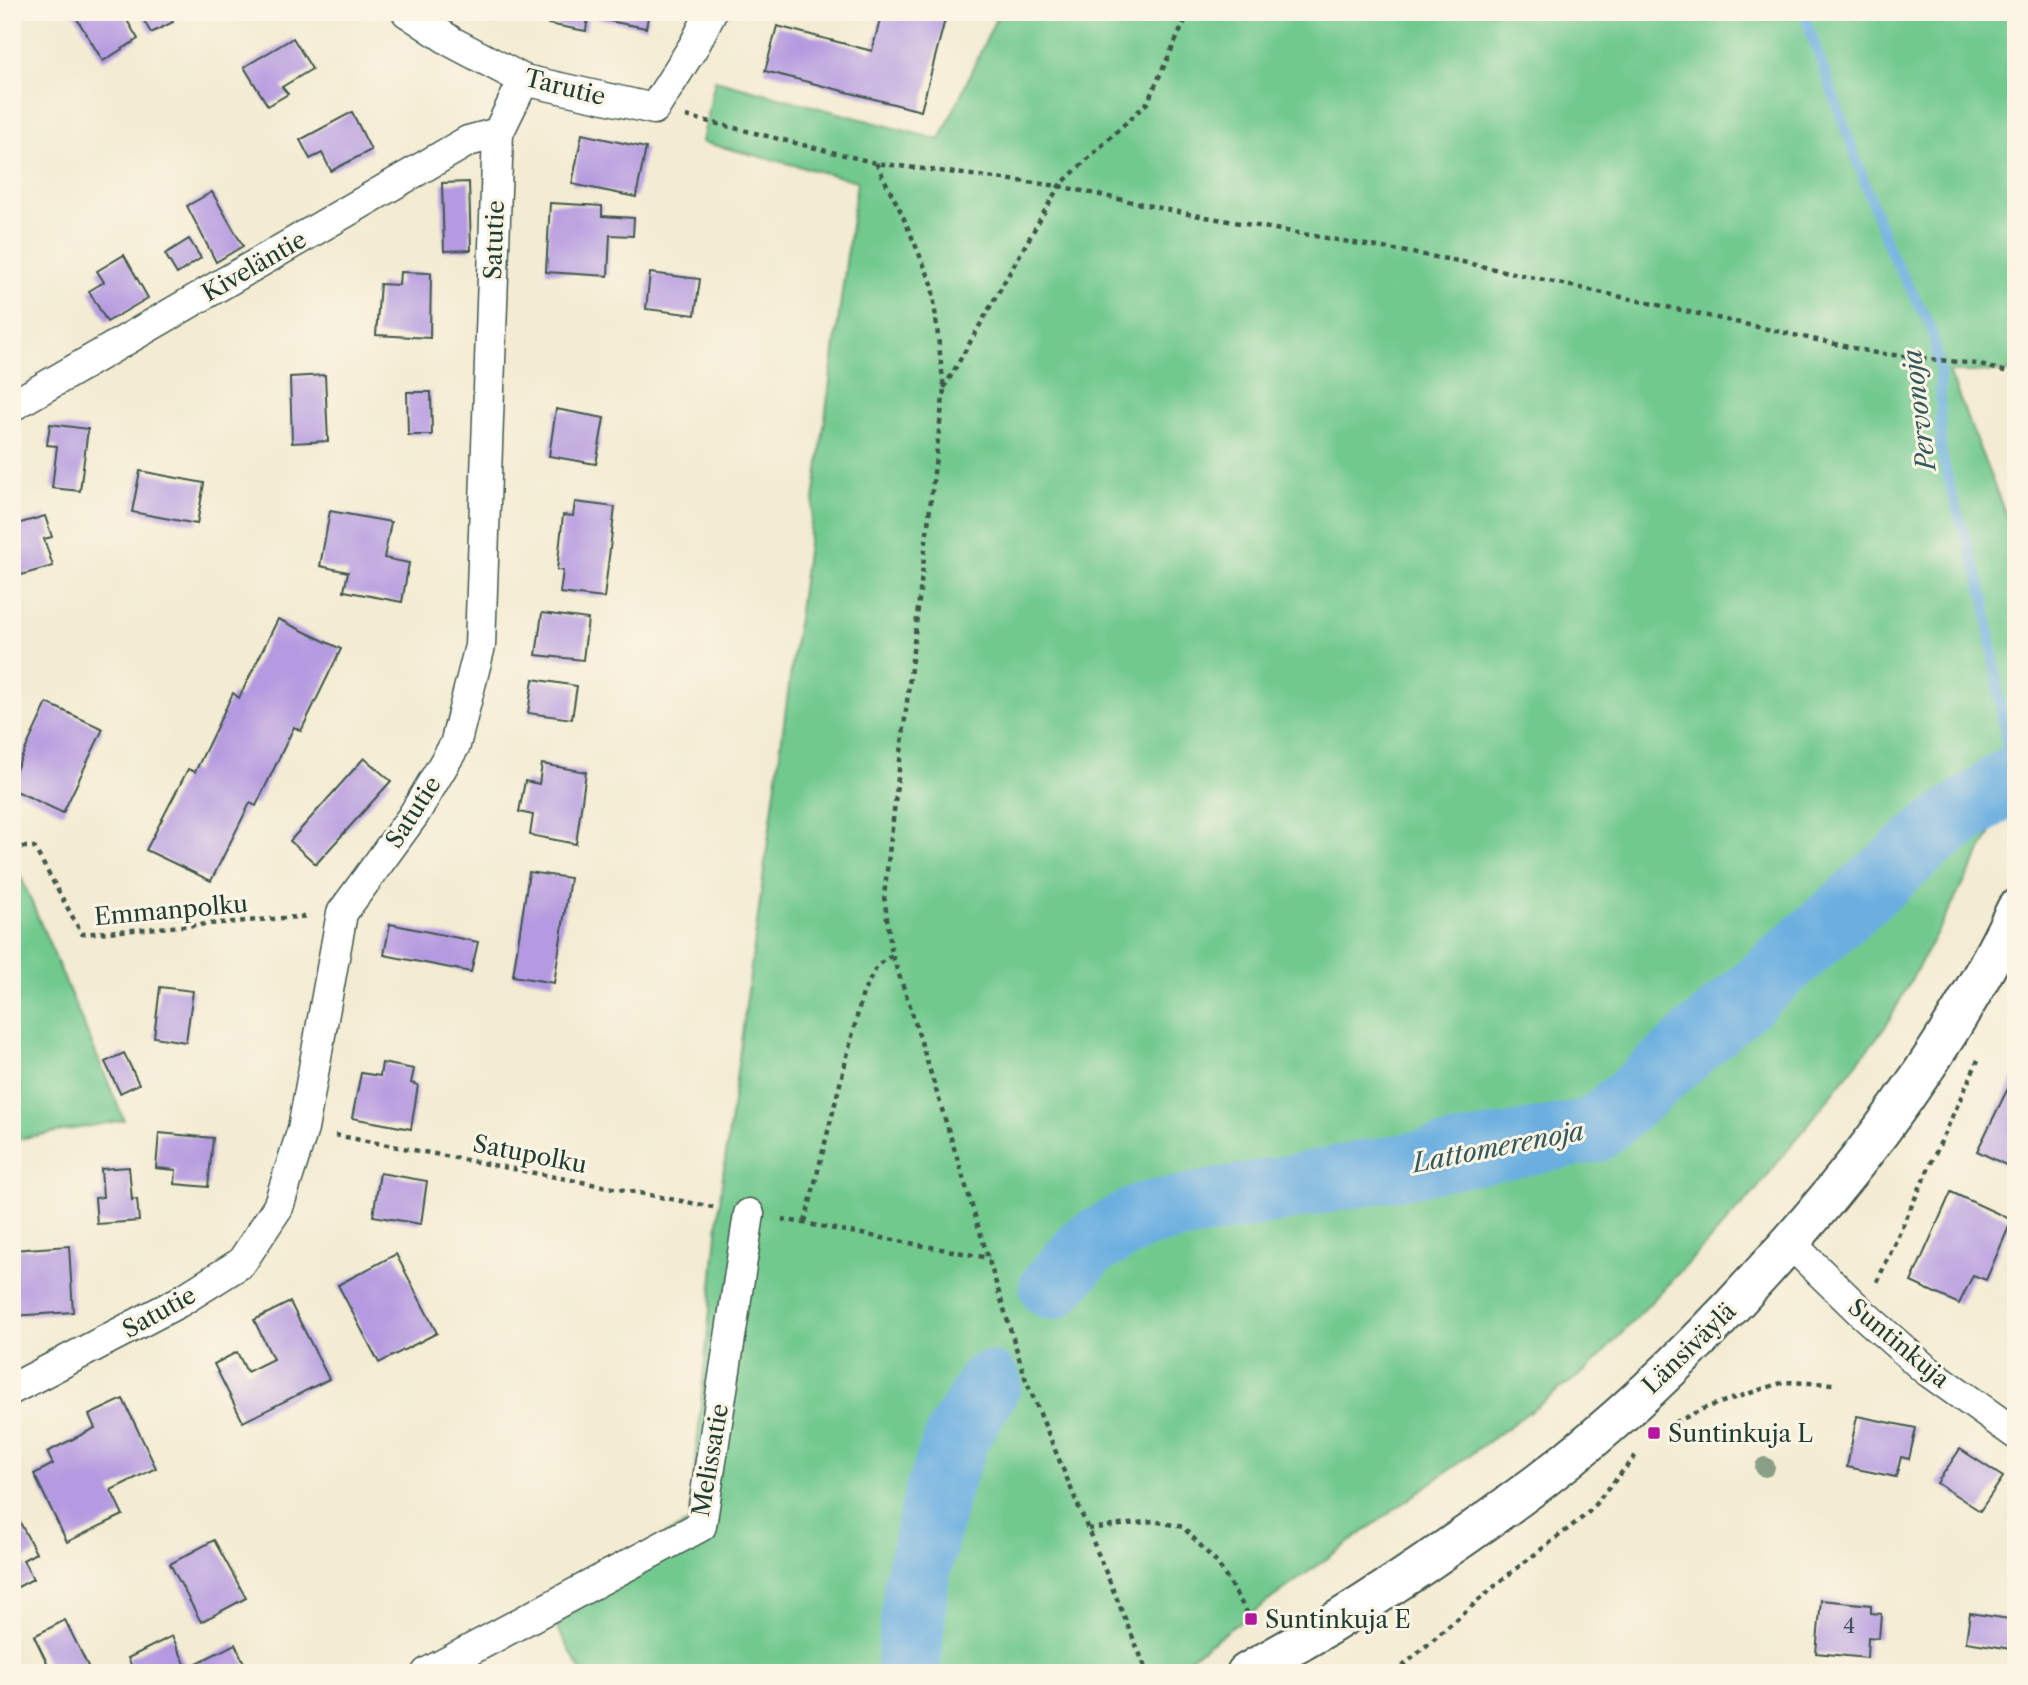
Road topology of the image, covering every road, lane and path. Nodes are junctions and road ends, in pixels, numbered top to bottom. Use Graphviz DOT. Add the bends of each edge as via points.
graph roads {
  1 [pos="407,12"];
  2 [pos="711,12"];
  3 [pos="1189,12"];
  4 [pos="524,80"];
  5 [pos="654,108"];
  6 [pos="498,133"];
  7 [pos="876,163"];
  8 [pos="1059,186"];
  9 [pos="2016,374"];
  10 [pos="944,389"];
  11 [pos="12,406"];
  12 [pos="12,847"];
  13 [pos="2016,909"];
  14 [pos="342,913"];
  15 [pos="892,955"];
  16 [pos="1983,1049"];
  17 [pos="303,1129"];
  18 [pos="749,1214"];
  19 [pos="805,1222"];
  20 [pos="1790,1243"];
  21 [pos="989,1258"];
  22 [pos="1863,1314"];
  23 [pos="1835,1384"];
  24 [pos="12,1389"];
  25 [pos="1665,1428"];
  26 [pos="2016,1434"];
  27 [pos="1637,1453"];
  28 [pos="1088,1529"];
  29 [pos="1251,1619"];
  30 [pos="1146,1669"];
  31 [pos="428,1673"];
  32 [pos="1246,1673"];
  33 [pos="1395,1673"];
  1 -- 4 [label="street, Tarutie"];
  2 -- 5 [label="street"];
  3 -- 8 [label="path" via="1147,103"];
  4 -- 5 [label="street, Tarutie"];
  4 -- 6 [label="street, Satutie"];
  5 -- 7 [label="path"];
  6 -- 11 [label="street, Kiveläntie" via="468,141"];
  6 -- 14 [label="street, Satutie" via="480,646 455,745 413,816"];
  7 -- 8 [label="path"];
  7 -- 10 [label="path" via="932,284"];
  8 -- 9 [label="path" via="1183,213 1458,261 1876,353 1976,364"];
  8 -- 10 [label="path"];
  10 -- 15 [label="path" via="884,896"];
  12 -- 14 [label="path, Emmanpolku" via="34,847 82,934"];
  13 -- 20 [label="main road, Länsiväylä" via="1954,1024 1901,1105"];
  14 -- 17 [label="street, Satutie"];
  15 -- 19 [label="path" via="877,967 863,993"];
  15 -- 21 [label="path"];
  16 -- 22 [label="path"];
  17 -- 18 [label="path, Satupolku"];
  17 -- 24 [label="street, Satutie" via="278,1207 241,1263 179,1303"];
  18 -- 19 [label="path, Satupolku"];
  18 -- 31 [label="street, Melissatie" via="701,1526"];
  19 -- 21 [label="path, Satupolku"];
  20 -- 22 [label="street, Suntinkuja"];
  20 -- 32 [label="main road, Länsiväylä" via="1676,1364 1539,1482 1376,1596"];
  21 -- 28 [label="path" via="1026,1380"];
  22 -- 26 [label="street, Suntinkuja" via="1925,1369"];
  23 -- 25 [label="path" via="1783,1382 1707,1407"];
  27 -- 33 [label="path" via="1587,1514 1503,1579"];
  28 -- 29 [label="path" via="1153,1521 1183,1528 1218,1564"];
  28 -- 30 [label="path"];
}
